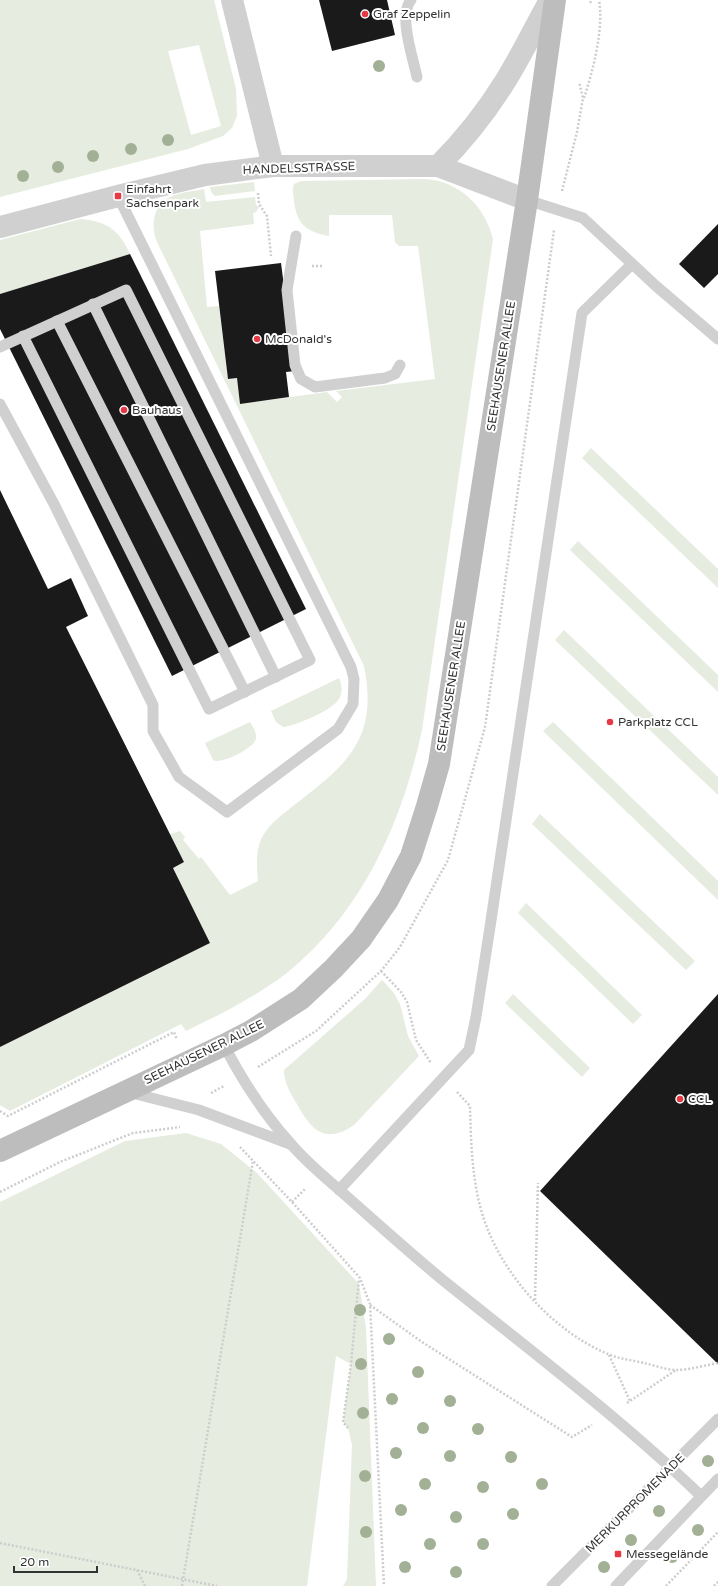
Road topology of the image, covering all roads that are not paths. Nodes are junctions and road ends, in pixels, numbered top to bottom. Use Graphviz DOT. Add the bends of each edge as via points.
graph roads {
  1 [pos="232,0"];
  2 [pos="411,0"];
  3 [pos="550,0"];
  4 [pos="555,0"];
  5 [pos="416,77"];
  6 [pos="272,166"];
  7 [pos="438,166"];
  8 [pos="118,196"];
  9 [pos="527,200"];
  10 [pos="0,227"];
  11 [pos="296,236"];
  12 [pos="632,264"];
  13 [pos="93,304"];
  14 [pos="57,321"];
  15 [pos="23,336"];
  16 [pos="718,339"];
  17 [pos="0,347"];
  18 [pos="400,365"];
  19 [pos="0,404"];
  20 [pos="276,676"];
  21 [pos="245,692"];
  22 [pos="224,1045"];
  23 [pos="124,1091"];
  24 [pos="291,1145"];
  25 [pos="0,1150"];
  26 [pos="339,1190"];
  27 [pos="718,1419"];
  28 [pos="671,1467"];
  29 [pos="718,1479"];
  30 [pos="701,1496"];
  31 [pos="552,1586"];
  32 [pos="616,1586"];
  1 -- 6 [label="street"];
  2 -- 5 [label="lane" via="407,4 405,16"];
  3 -- 7 [label="street" via="502,86 457,147"];
  4 -- 9 [label="main road, SEEHAUSENER ALLEE"];
  6 -- 7 [label="street, HANDELSSTRASSE"];
  6 -- 8 [label="street, HANDELSSTRASSE" via="205,175"];
  7 -- 9 [label="street, HANDELSSTRASSE"];
  8 -- 10 [label="street, HANDELSSTRASSE"];
  8 -- 19 [label="lane" via="351,668 354,679 352,704 338,729 227,812 179,777 153,731 153,706 54,504"];
  9 -- 12 [label="lane" via="583,218"];
  9 -- 22 [label="main road, SEEHAUSENER ALLEE" via="439,764 411,856 388,900 361,938 333,970 289,1007"];
  11 -- 18 [label="lane" via="286,290 295,365 301,379 315,387 385,378 395,374"];
  12 -- 16 [label="lane"];
  12 -- 26 [label="lane" via="582,313 469,1050"];
  13 -- 14 [label="lane"];
  13 -- 20 [label="lane"];
  13 -- 20 [label="lane" via="126,290 310,660"];
  14 -- 15 [label="lane"];
  14 -- 21 [label="lane"];
  15 -- 17 [label="lane"];
  15 -- 21 [label="lane" via="209,709"];
  20 -- 21 [label="lane"];
  22 -- 23 [label="main road, SEEHAUSENER ALLEE"];
  22 -- 24 [label="lane" via="241,1078"];
  23 -- 24 [label="lane" via="199,1110"];
  23 -- 25 [label="main road, SEEHAUSENER ALLEE"];
  24 -- 26 [label="lane"];
  26 -- 28 [label="lane" via="405,1249"];
  27 -- 28 [label="lane, MERKURPROMENADE"];
  28 -- 30 [label="lane"];
  28 -- 31 [label="lane, MERKURPROMENADE"];
  29 -- 30 [label="lane"];
  30 -- 32 [label="lane"];
}
